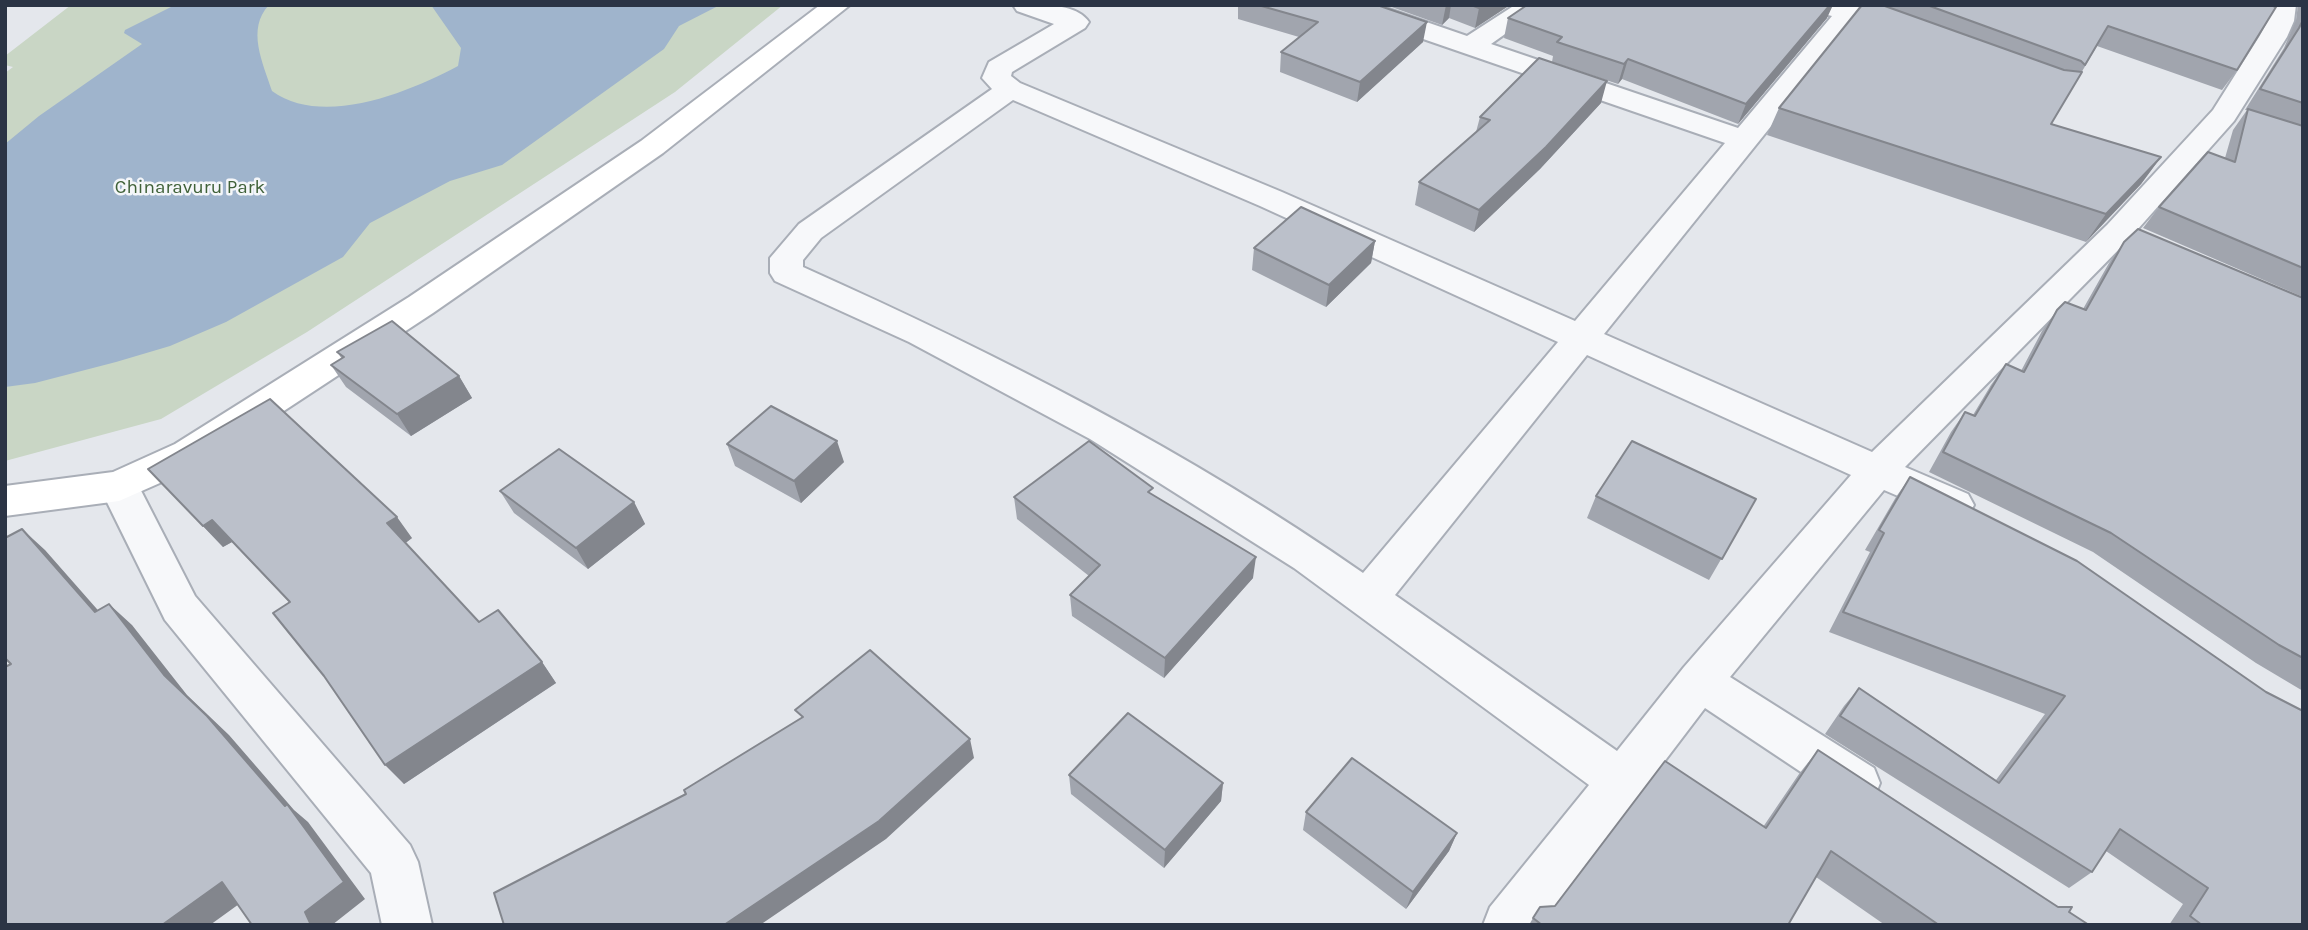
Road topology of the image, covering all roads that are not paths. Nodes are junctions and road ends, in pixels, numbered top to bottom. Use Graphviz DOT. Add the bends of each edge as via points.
graph roads {
  1 [pos="837,5"];
  2 [pos="1026,5"];
  3 [pos="1350,5"];
  4 [pos="1532,5"];
  5 [pos="1844,11"];
  6 [pos="2280,24"];
  7 [pos="1470,46"];
  8 [pos="1010,89"];
  9 [pos="1744,139"];
  10 [pos="1583,337"];
  11 [pos="1879,469"];
  12 [pos="119,485"];
  13 [pos="5,500"];
  14 [pos="1979,516"];
  15 [pos="1367,599"];
  16 [pos="1700,681"];
  17 [pos="1621,781"];
  18 [pos="1894,807"];
  19 [pos="407,925"];
  20 [pos="1508,925"];
  1 -- 12 [label="main road" via="652,147 421,305 189,454"];
  2 -- 8 [label="street" via="1085,16 999,68 996,78"];
  3 -- 7 [label="street"];
  4 -- 7 [label="street"];
  5 -- 9 [label="street"];
  6 -- 11 [label="street" via="2237,120 2131,237"];
  7 -- 9 [label="street"];
  8 -- 10 [label="street"];
  8 -- 15 [label="street" via="810,231 786,258 787,274 921,334 1103,429 1308,556"];
  9 -- 10 [label="street"];
  10 -- 11 [label="street"];
  10 -- 15 [label="street"];
  11 -- 14 [label="street"];
  11 -- 16 [label="street"];
  12 -- 13 [label="main road"];
  12 -- 19 [label="street" via="180,608 393,862"];
  15 -- 17 [label="street"];
  16 -- 17 [label="street"];
  16 -- 18 [label="street"];
  17 -- 20 [label="street"];
}
